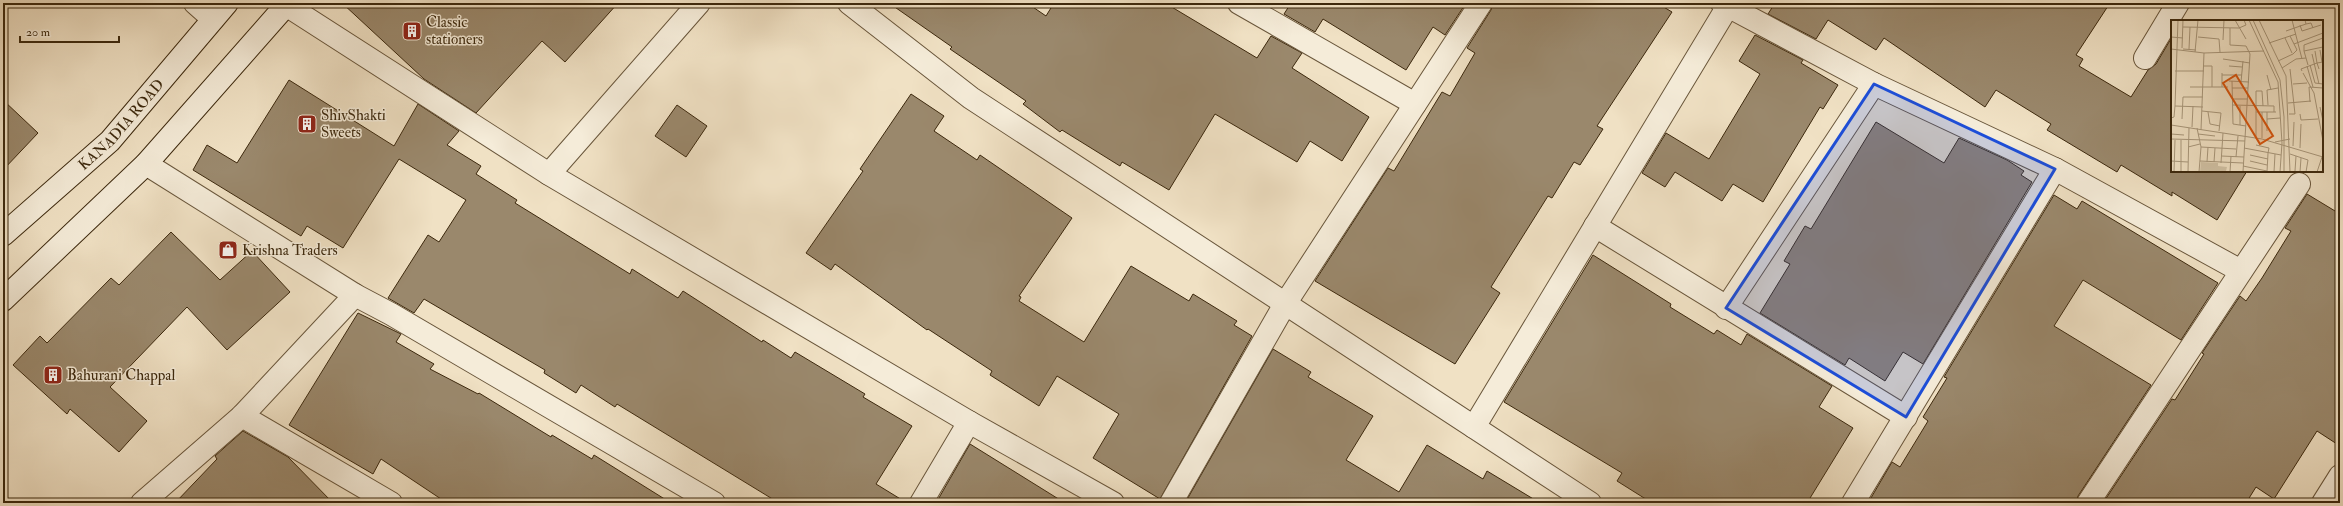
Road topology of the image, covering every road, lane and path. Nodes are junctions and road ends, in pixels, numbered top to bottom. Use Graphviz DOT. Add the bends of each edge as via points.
graph roads {
  1 [pos="195,3"];
  2 [pos="227,3"];
  3 [pos="700,3"];
  4 [pos="849,3"];
  5 [pos="1239,3"];
  6 [pos="1482,3"];
  7 [pos="2178,3"];
  8 [pos="287,4"];
  9 [pos="1725,4"];
  10 [pos="213,19"];
  11 [pos="2145,58"];
  12 [pos="1874,84"];
  13 [pos="1415,104"];
  14 [pos="146,164"];
  15 [pos="2055,169"];
  16 [pos="549,174"];
  17 [pos="2299,184"];
  18 [pos="1596,226"];
  19 [pos="3,235"];
  20 [pos="2241,271"];
  21 [pos="355,296"];
  22 [pos="3,300"];
  23 [pos="1285,304"];
  24 [pos="1726,308"];
  25 [pos="242,416"];
  26 [pos="1906,417"];
  27 [pos="969,422"];
  28 [pos="1474,426"];
  29 [pos="2340,476"];
  30 [pos="376,500"];
  31 [pos="142,503"];
  32 [pos="714,503"];
  33 [pos="921,503"];
  34 [pos="1113,503"];
  35 [pos="1171,503"];
  36 [pos="1590,503"];
  37 [pos="1853,503"];
  38 [pos="2088,503"];
  39 [pos="2323,503"];
  1 -- 10 [label="street"];
  2 -- 10 [label="street, KANADIA ROAD"];
  3 -- 16 [label="street"];
  4 -- 23 [label="street" via="971,98"];
  5 -- 13 [label="street"];
  6 -- 13 [label="street"];
  7 -- 11 [label="street"];
  8 -- 14 [label="street"];
  8 -- 16 [label="street"];
  9 -- 12 [label="street"];
  9 -- 18 [label="street"];
  10 -- 19 [label="street, KANADIA ROAD" via="110,141"];
  12 -- 15 [label="street"];
  12 -- 24 [label="street"];
  13 -- 23 [label="street"];
  14 -- 21 [label="street"];
  14 -- 22 [label="street"];
  15 -- 20 [label="street"];
  15 -- 26 [label="street"];
  16 -- 27 [label="street"];
  17 -- 20 [label="street"];
  18 -- 24 [label="street"];
  18 -- 28 [label="street"];
  20 -- 38 [label="street"];
  21 -- 25 [label="street"];
  21 -- 32 [label="street" via="391,314"];
  23 -- 28 [label="street"];
  23 -- 35 [label="street"];
  24 -- 26 [label="street"];
  25 -- 30 [label="street"];
  25 -- 31 [label="street"];
  26 -- 37 [label="street"];
  27 -- 33 [label="street"];
  27 -- 34 [label="street"];
  28 -- 36 [label="street"];
  29 -- 39 [label="street"];
}
